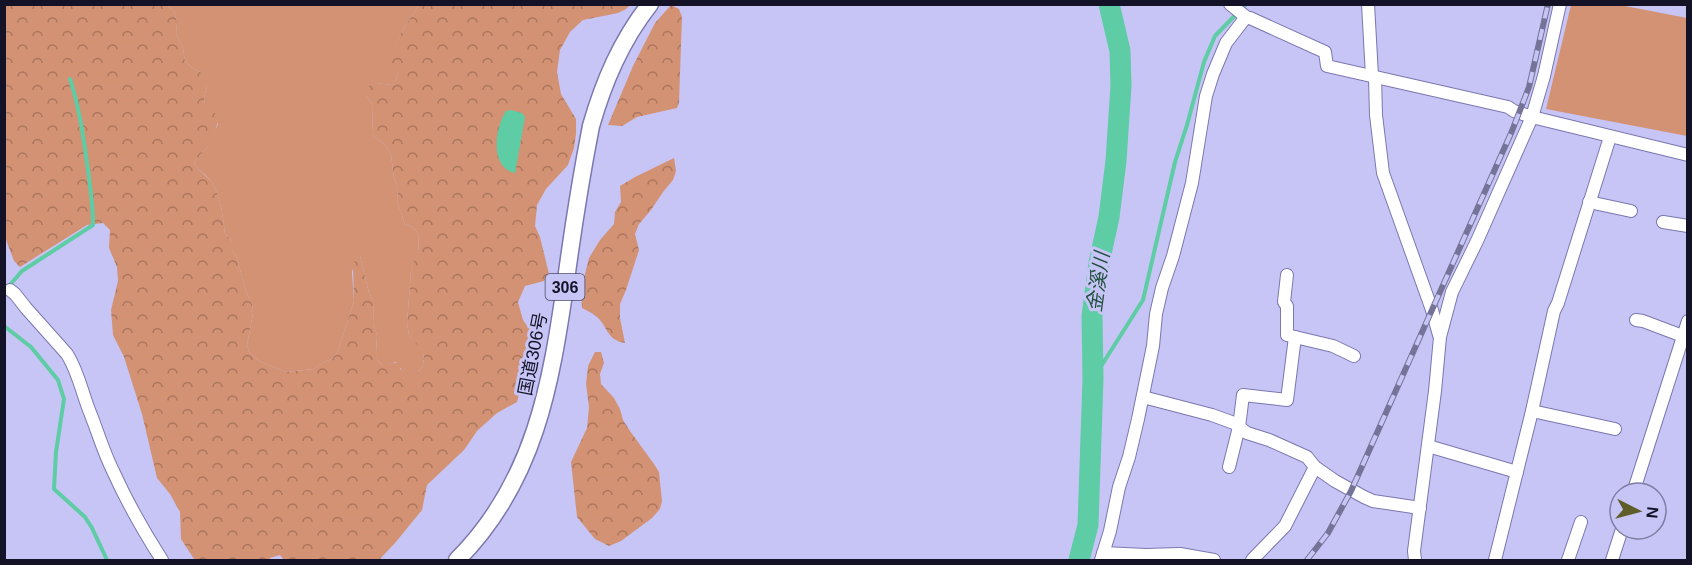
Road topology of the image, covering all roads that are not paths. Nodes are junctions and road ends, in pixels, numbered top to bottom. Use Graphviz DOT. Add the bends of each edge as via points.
graph roads {
  1 [pos="650,4"];
  2 [pos="1368,4"];
  3 [pos="1560,4"];
  4 [pos="1231,6"];
  5 [pos="1244,16"];
  6 [pos="1374,76"];
  7 [pos="1532,117"];
  8 [pos="1610,137"];
  9 [pos="1688,155"];
  10 [pos="1589,202"];
  11 [pos="1631,211"];
  12 [pos="1663,222"];
  13 [pos="1688,226"];
  14 [pos="1287,275"];
  15 [pos="10,290"];
  16 [pos="1636,320"];
  17 [pos="1688,321"];
  18 [pos="1294,337"];
  19 [pos="1440,337"];
  20 [pos="1685,338"];
  21 [pos="1354,356"];
  22 [pos="1143,397"];
  23 [pos="1532,411"];
  24 [pos="1239,427"];
  25 [pos="1615,429"];
  26 [pos="1428,446"];
  27 [pos="1229,467"];
  28 [pos="1315,467"];
  29 [pos="1517,472"];
  30 [pos="1637,481"];
  31 [pos="1420,508"];
  32 [pos="1581,522"];
  33 [pos="1618,541"];
  34 [pos="1102,552"];
  35 [pos="1209,560"];
  36 [pos="162,561"];
  37 [pos="457,561"];
  38 [pos="1252,561"];
  39 [pos="1415,561"];
  40 [pos="1495,561"];
  41 [pos="1568,561"];
  42 [pos="1612,561"];
  1 -- 37 [label="highway, 国道306号 / 306" via="609,71 591,126 551,369 530,446 495,514"];
  2 -- 6 [label="street"];
  3 -- 7 [label="street"];
  4 -- 5 [label="street"];
  5 -- 6 [label="street" via="1325,52 1327,66"];
  5 -- 22 [label="street" via="1226,43 1206,96 1192,183 1156,314"];
  6 -- 7 [label="street" via="1508,107"];
  6 -- 19 [label="street" via="1383,173"];
  7 -- 8 [label="street"];
  7 -- 19 [label="street" via="1452,291"];
  8 -- 9 [label="street"];
  8 -- 10 [label="street"];
  10 -- 11 [label="street"];
  10 -- 23 [label="street" via="1554,311"];
  12 -- 13 [label="street"];
  14 -- 18 [label="street" via="1287,335"];
  15 -- 36 [label="street" via="75,368 112,470"];
  16 -- 20 [label="street"];
  17 -- 20 [label="street"];
  18 -- 21 [label="street" via="1333,346"];
  18 -- 24 [label="street" via="1287,400 1243,395"];
  19 -- 26 [label="street"];
  20 -- 30 [label="street"];
  22 -- 24 [label="street" via="1212,415"];
  22 -- 34 [label="street"];
  23 -- 25 [label="street"];
  23 -- 29 [label="street"];
  24 -- 27 [label="street"];
  24 -- 28 [label="street" via="1307,457"];
  26 -- 29 [label="street"];
  26 -- 31 [label="street"];
  28 -- 31 [label="street" via="1373,501"];
  28 -- 38 [label="street" via="1285,526"];
  29 -- 40 [label="street"];
  31 -- 39 [label="street"];
  32 -- 41 [label="street"];
  33 -- 42 [label="street"];
  34 -- 35 [label="street" via="1180,554"];
}
